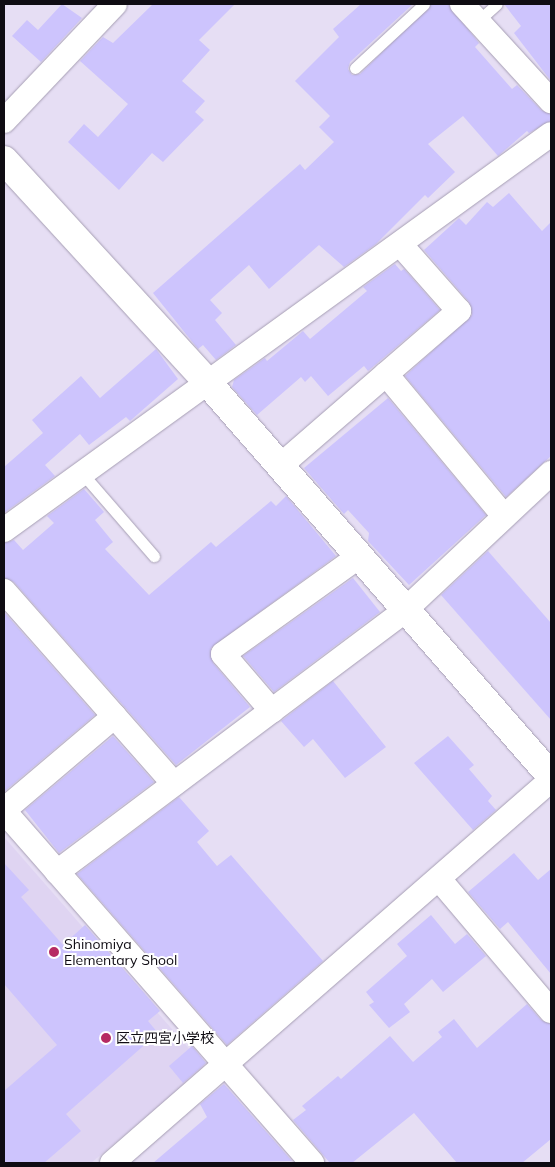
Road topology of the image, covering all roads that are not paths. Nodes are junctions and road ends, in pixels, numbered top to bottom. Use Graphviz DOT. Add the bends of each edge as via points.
graph roads {
  1 [pos="115,4"];
  2 [pos="424,4"];
  3 [pos="462,4"];
  4 [pos="497,4"];
  5 [pos="478,21"];
  6 [pos="355,68"];
  7 [pos="551,101"];
  8 [pos="4,121"];
  9 [pos="551,134"];
  10 [pos="4,160"];
  11 [pos="400,244"];
  12 [pos="386,374"];
  13 [pos="208,383"];
  14 [pos="280,466"];
  15 [pos="82,473"];
  16 [pos="551,473"];
  17 [pos="504,516"];
  18 [pos="4,530"];
  19 [pos="154,556"];
  20 [pos="358,557"];
  21 [pos="4,591"];
  22 [pos="404,611"];
  23 [pos="272,711"];
  24 [pos="115,716"];
  25 [pos="551,778"];
  26 [pos="174,784"];
  27 [pos="4,811"];
  28 [pos="57,872"];
  29 [pos="439,879"];
  30 [pos="551,1011"];
  31 [pos="227,1066"];
  32 [pos="112,1163"];
  33 [pos="312,1163"];
  1 -- 8 [label="street"];
  2 -- 6 [label="lane"];
  3 -- 5 [label="street"];
  4 -- 5 [label="lane"];
  5 -- 7 [label="street"];
  9 -- 11 [label="street"];
  10 -- 13 [label="street"];
  11 -- 12 [label="street" via="459,311"];
  11 -- 13 [label="street"];
  12 -- 14 [label="street"];
  12 -- 17 [label="street"];
  13 -- 14 [label="street"];
  13 -- 15 [label="street"];
  14 -- 20 [label="street"];
  15 -- 18 [label="street"];
  15 -- 19 [label="lane"];
  16 -- 17 [label="street"];
  17 -- 22 [label="street"];
  20 -- 22 [label="street"];
  20 -- 23 [label="street" via="223,654"];
  21 -- 24 [label="street"];
  22 -- 23 [label="street"];
  22 -- 25 [label="street"];
  23 -- 26 [label="street"];
  24 -- 26 [label="street"];
  24 -- 27 [label="street"];
  25 -- 29 [label="street"];
  26 -- 28 [label="street"];
  27 -- 28 [label="street"];
  28 -- 31 [label="street"];
  29 -- 30 [label="street"];
  29 -- 31 [label="street"];
  31 -- 32 [label="street"];
  31 -- 33 [label="street"];
}
